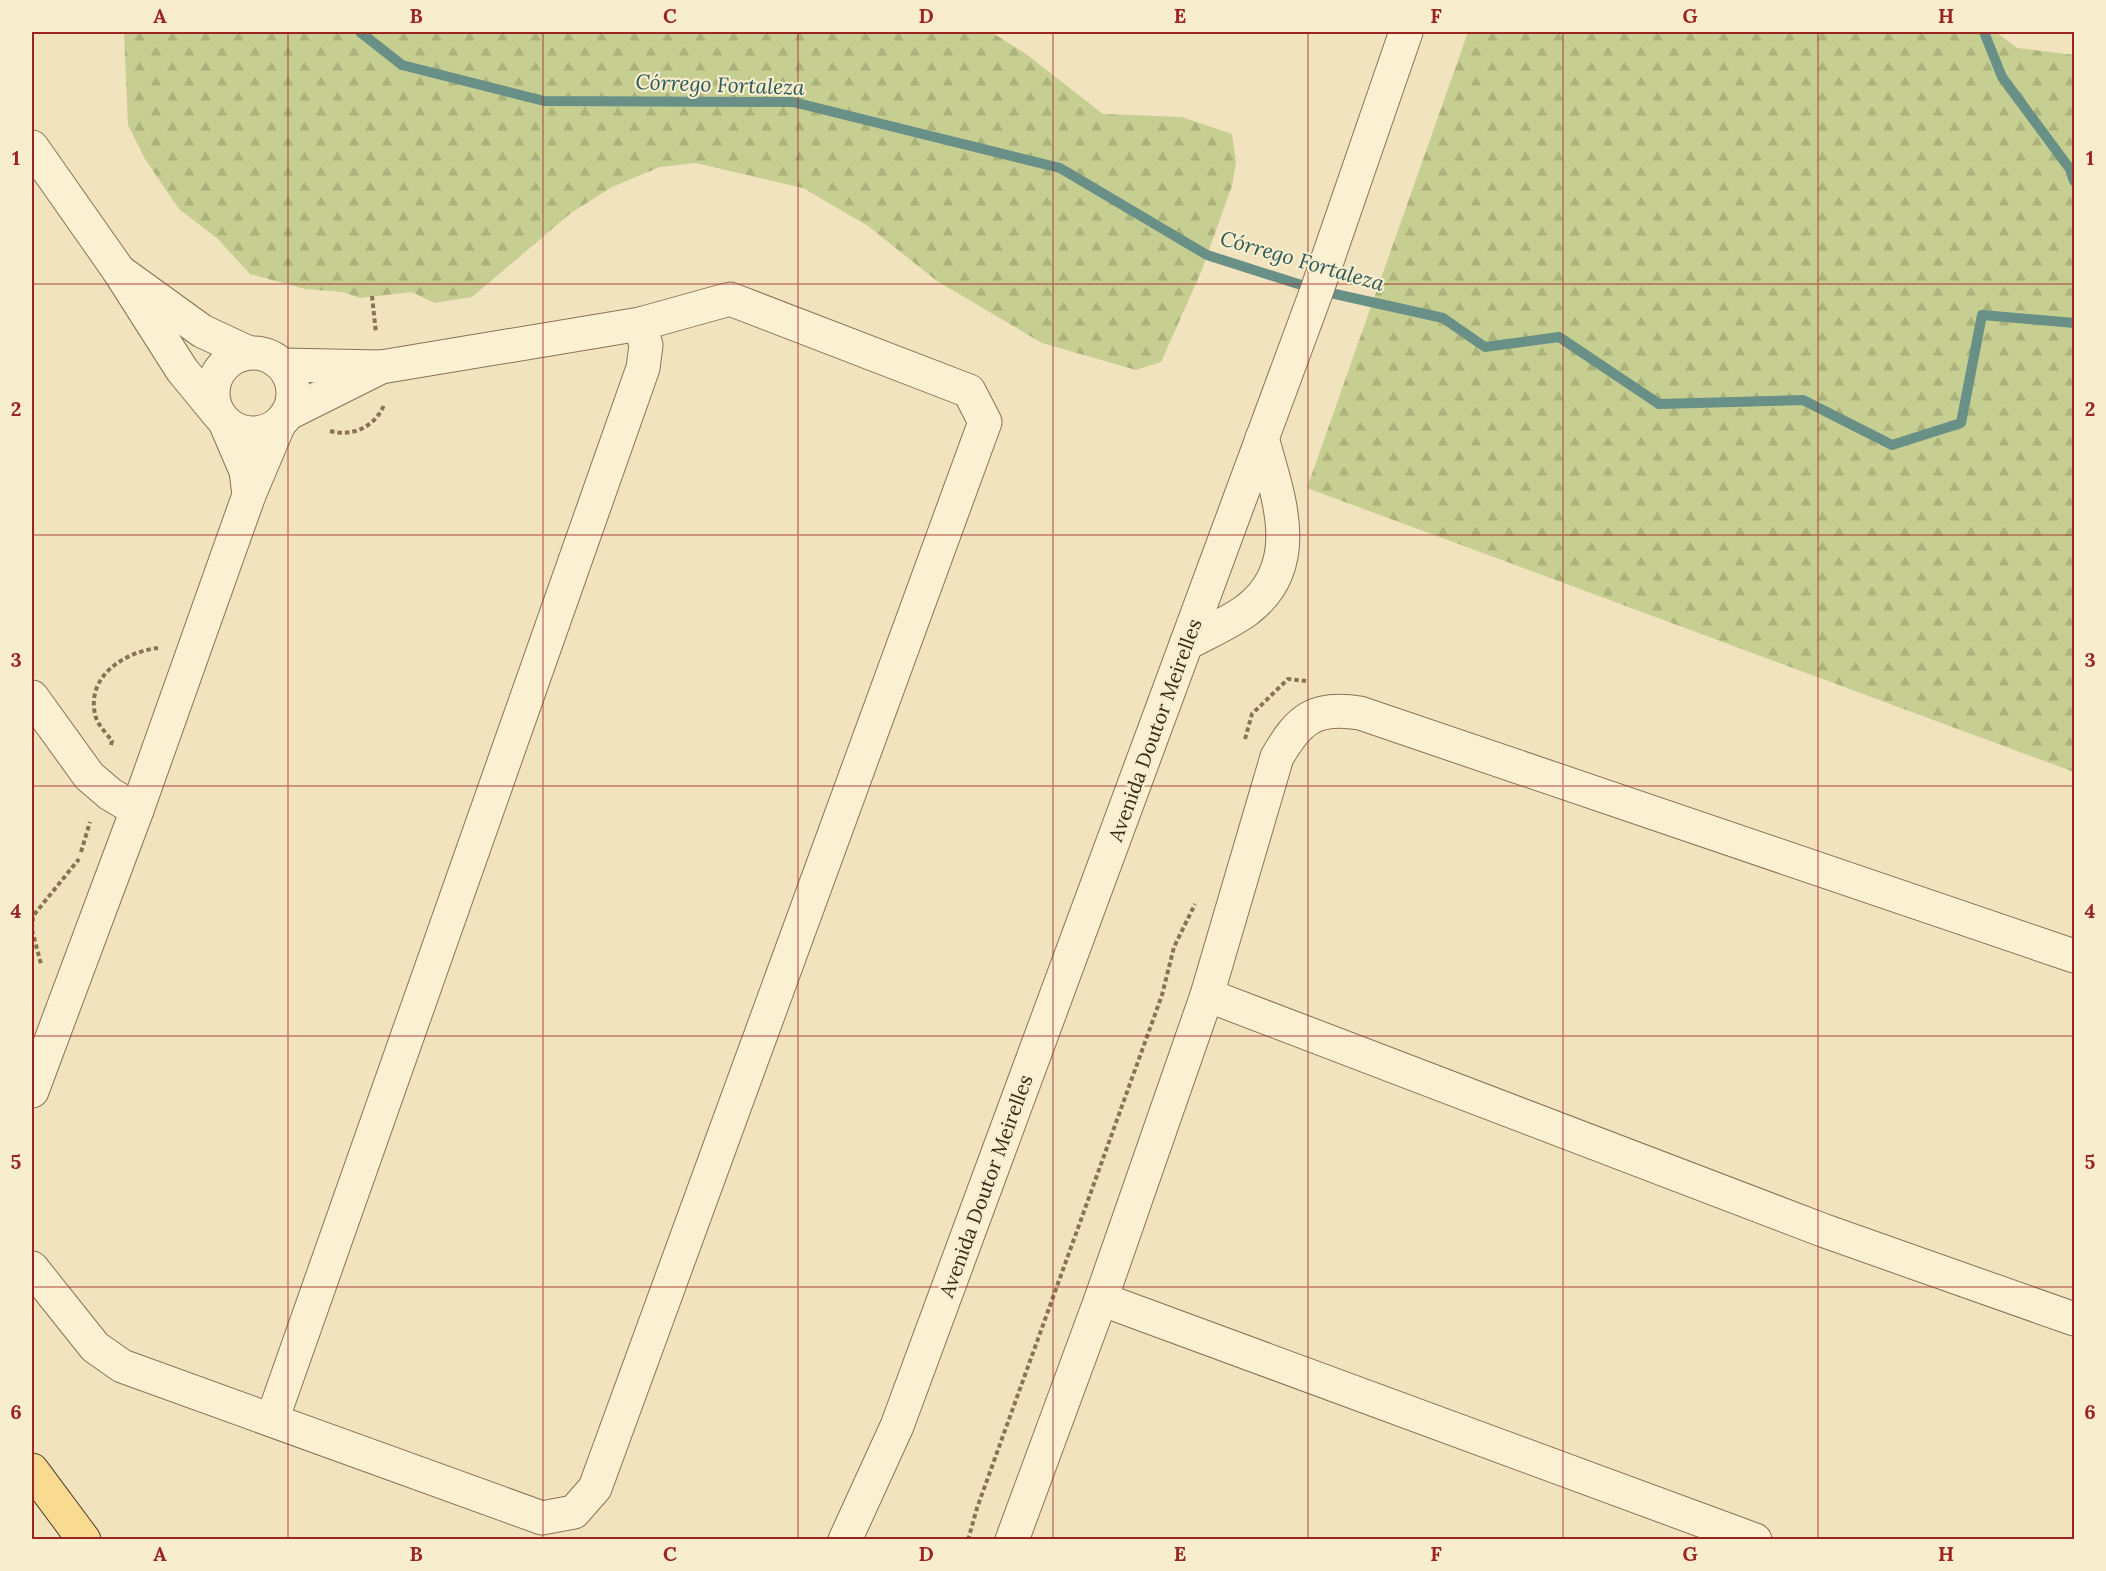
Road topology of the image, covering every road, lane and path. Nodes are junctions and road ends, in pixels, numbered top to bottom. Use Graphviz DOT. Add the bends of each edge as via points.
graph roads {
  1 [pos="1406,32"];
  2 [pos="32,147"];
  3 [pos="119,272"];
  4 [pos="640,324"];
  5 [pos="247,352"];
  6 [pos="283,365"];
  7 [pos="381,367"];
  8 [pos="222,418"];
  9 [pos="283,419"];
  10 [pos="321,429"];
  11 [pos="1262,438"];
  12 [pos="249,495"];
  13 [pos="1186,644"];
  14 [pos="162,648"];
  15 [pos="32,697"];
  16 [pos="1324,712"];
  17 [pos="1243,747"];
  18 [pos="100,785"];
  19 [pos="137,810"];
  20 [pos="1196,901"];
  21 [pos="32,929"];
  22 [pos="2074,956"];
  23 [pos="1207,995"];
  24 [pos="32,1091"];
  25 [pos="32,1268"];
  26 [pos="1101,1299"];
  27 [pos="2074,1319"];
  28 [pos="272,1420"];
  29 [pos="897,1426"];
  30 [pos="32,1470"];
  31 [pos="84,1539"];
  32 [pos="845,1539"];
  33 [pos="868,1539"];
  34 [pos="968,1539"];
  35 [pos="1011,1539"];
  36 [pos="1755,1539"];
  1 -- 11 [label="street, Avenida Doutor Meirelles"];
  2 -- 3 [label="street"];
  3 -- 5 [label="street" via="202,331"];
  3 -- 8 [label="street" via="182,370"];
  4 -- 7 [label="street"];
  4 -- 28 [label="street" via="646,345 643,368"];
  4 -- 28 [label="street" via="730,299 969,391 985,422 595,1488 574,1512 542,1518"];
  5 -- 6 [label="street" via="260,352"];
  5 -- 8 [label="street" via="228,361 216,376 212,389"];
  6 -- 7 [label="street"];
  6 -- 9 [label="street" via="293,389"];
  7 -- 9 [label="street"];
  7 -- 10 [label="path" via="385,403 380,416 368,427 349,432 339,434"];
  8 -- 9 [label="street" via="241,431 254,433"];
  8 -- 12 [label="street" via="246,471"];
  9 -- 12 [label="street"];
  11 -- 13 [label="street, Avenida Doutor Meirelles"];
  11 -- 13 [label="street" via="1284,520 1279,562 1271,583 1248,609"];
  12 -- 19 [label="street"];
  13 -- 29 [label="street, Avenida Doutor Meirelles"];
  14 -- 18 [label="path" via="137,651 113,665 102,677 95,697 96,718 112,741"];
  15 -- 18 [label="street" via="89,776"];
  16 -- 17 [label="path" via="1308,681 1288,679 1252,714"];
  16 -- 22 [label="street" via="1334,709 1360,713"];
  16 -- 23 [label="street" via="1308,718 1291,733 1277,758"];
  18 -- 19 [label="street"];
  18 -- 21 [label="path" via="79,860 33,916"];
  19 -- 24 [label="street"];
  20 -- 34 [label="path" via="1174,947 1162,995"];
  23 -- 26 [label="street"];
  23 -- 27 [label="street" via="1825,1231"];
  25 -- 28 [label="street" via="95,1347 122,1366"];
  26 -- 35 [label="street"];
  26 -- 36 [label="street"];
  29 -- 32 [label="street, Avenida Doutor Meirelles"];
  29 -- 33 [label="street, Avenida Doutor Meirelles"];
  30 -- 31 [label="main road"];
}
